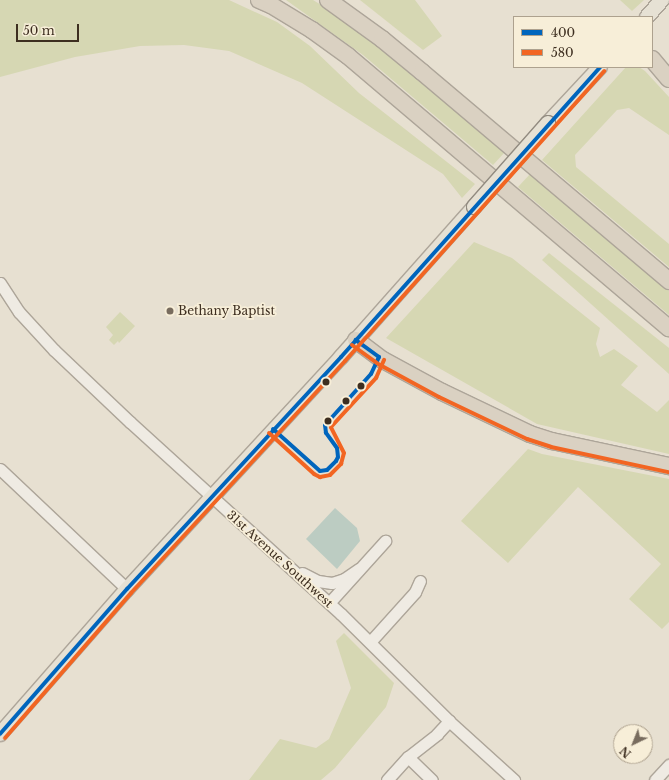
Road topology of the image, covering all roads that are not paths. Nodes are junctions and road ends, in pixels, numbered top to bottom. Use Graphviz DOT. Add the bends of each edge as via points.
graph roads {
  1 [pos="259,0"];
  2 [pos="328,0"];
  3 [pos="337,0"];
  4 [pos="662,0"];
  5 [pos="648,16"];
  6 [pos="382,39"];
  7 [pos="653,60"];
  8 [pos="599,68"];
  9 [pos="669,79"];
  10 [pos="669,281"];
  11 [pos="0,283"];
  12 [pos="669,328"];
  13 [pos="356,340"];
  14 [pos="669,466"];
  15 [pos="0,469"];
  16 [pos="212,498"];
  17 [pos="385,541"];
  18 [pos="283,561"];
  19 [pos="359,569"];
  20 [pos="420,581"];
  21 [pos="127,589"];
  22 [pos="329,603"];
  23 [pos="370,642"];
  24 [pos="449,721"];
  25 [pos="0,734"];
  26 [pos="408,757"];
  27 [pos="669,765"];
  28 [pos="387,780"];
  29 [pos="432,780"];
  30 [pos="514,780"];
  31 [pos="655,780"];
  1 -- 12 [label="highway" via="312,30 348,56"];
  2 -- 6 [label="highway"];
  3 -- 6 [label="highway" via="371,26"];
  4 -- 5 [label="main road"];
  6 -- 10 [label="highway"];
  7 -- 9 [label="highway"];
  8 -- 13 [label="main road, bridge"];
  11 -- 16 [label="street, 31st Avenue Southwest" via="19,312 54,350"];
  13 -- 14 [label="highway" via="368,350 421,380 530,434"];
  13 -- 16 [label="main road"];
  15 -- 21 [label="street"];
  16 -- 18 [label="street, 31st Avenue Southwest"];
  16 -- 21 [label="main road"];
  17 -- 19 [label="street"];
  18 -- 19 [label="street" via="309,577 325,583 338,582"];
  18 -- 22 [label="street, 31st Avenue Southwest"];
  19 -- 22 [label="street"];
  20 -- 23 [label="street" via="415,592"];
  21 -- 25 [label="main road"];
  22 -- 23 [label="street, 31st Avenue Southwest"];
  23 -- 24 [label="street, 31st Avenue Southwest"];
  24 -- 26 [label="street"];
  24 -- 30 [label="street, 31st Avenue Southwest"];
  26 -- 28 [label="street"];
  26 -- 29 [label="street"];
  27 -- 31 [label="street"];
}
